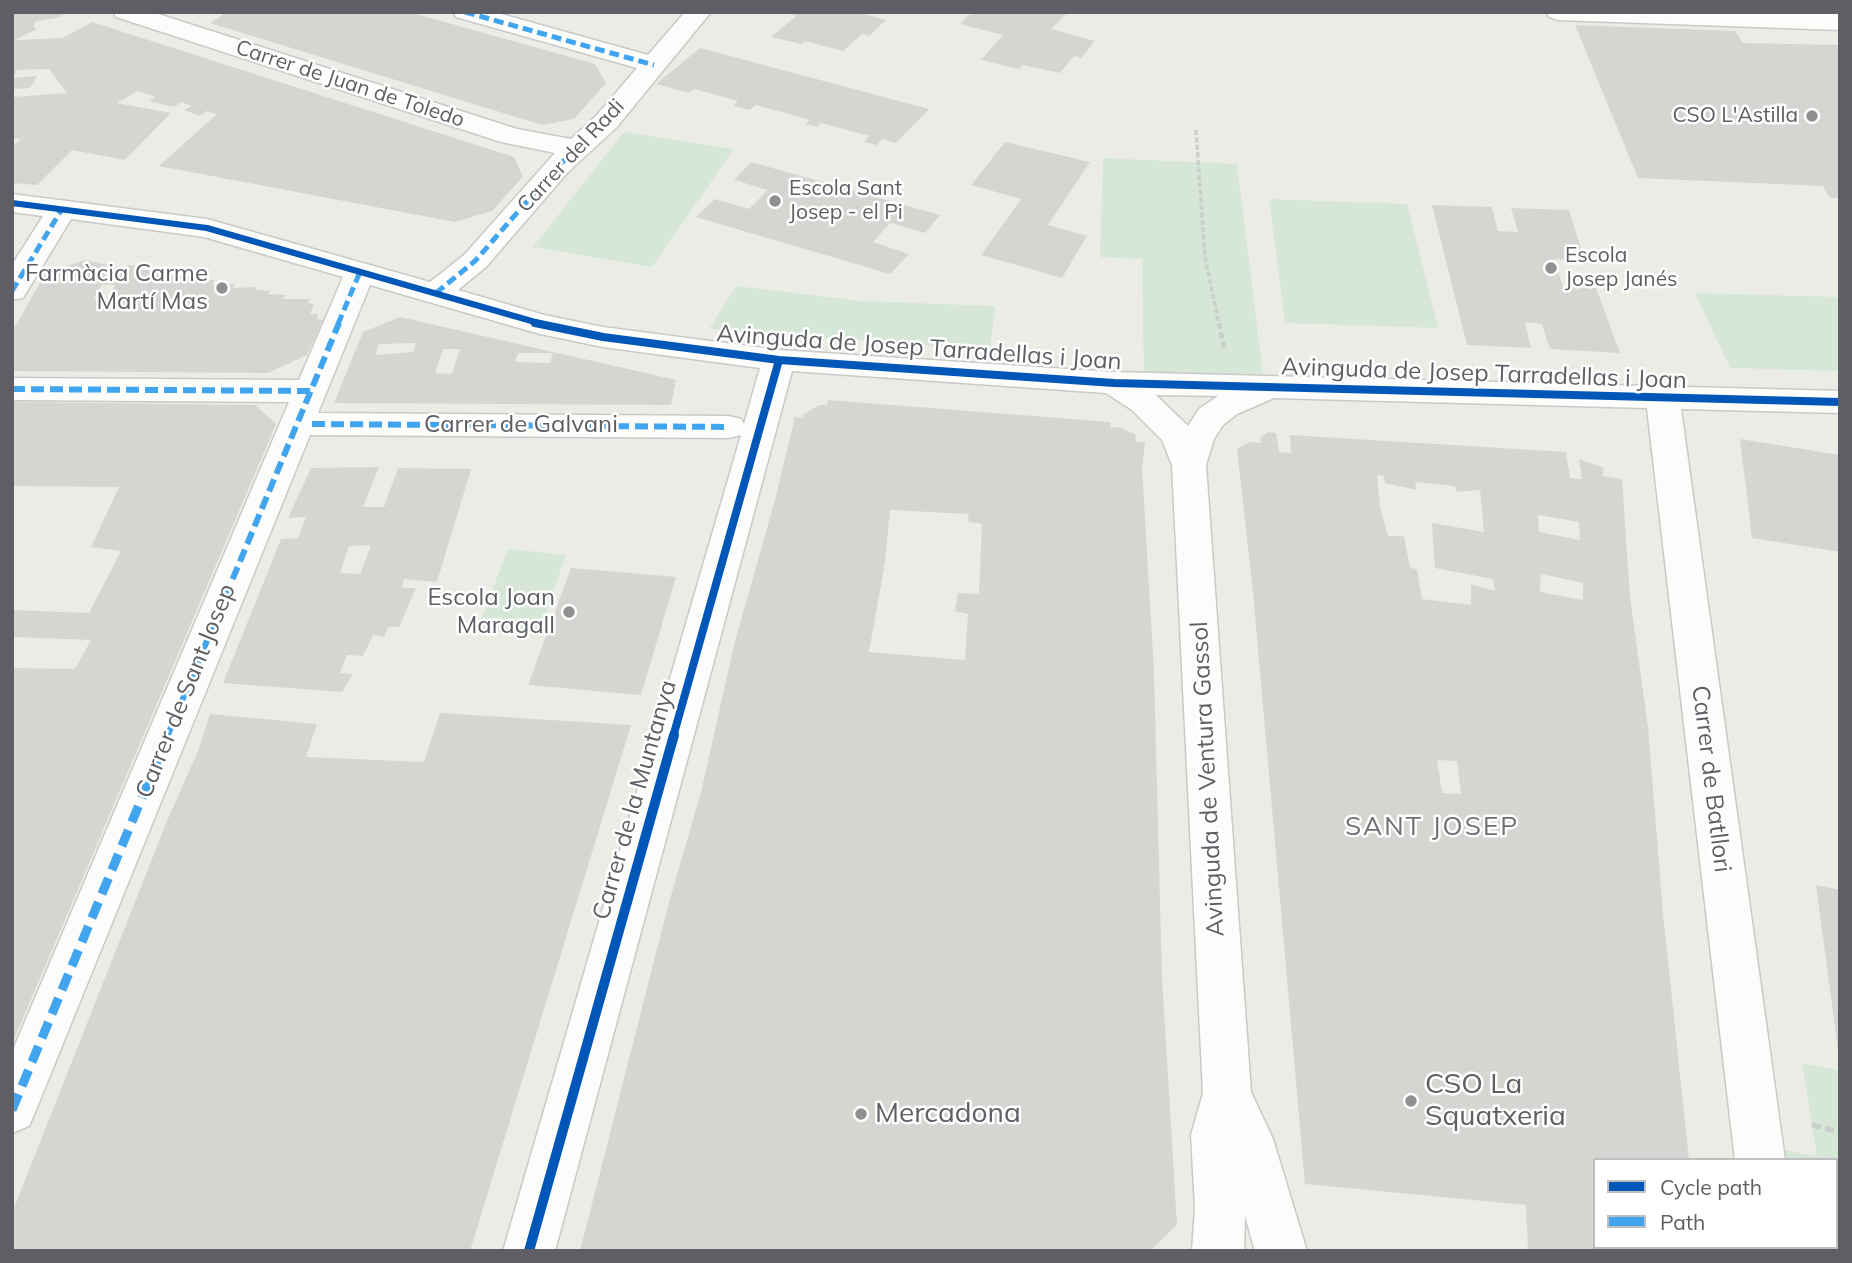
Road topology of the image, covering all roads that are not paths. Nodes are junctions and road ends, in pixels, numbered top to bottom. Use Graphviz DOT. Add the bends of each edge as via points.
graph roads {
  1 [pos="125,12"];
  2 [pos="465,12"];
  3 [pos="699,12"];
  4 [pos="1558,12"];
  5 [pos="1840,22"];
  6 [pos="654,65"];
  7 [pos="577,149"];
  8 [pos="12,203"];
  9 [pos="62,209"];
  10 [pos="359,272"];
  11 [pos="12,291"];
  12 [pos="436,293"];
  13 [pos="779,360"];
  14 [pos="1114,383"];
  15 [pos="1270,387"];
  16 [pos="12,389"];
  17 [pos="1663,398"];
  18 [pos="1840,402"];
  19 [pos="311,407"];
  20 [pos="729,427"];
  21 [pos="1189,465"];
  22 [pos="1227,1093"];
  23 [pos="12,1110"];
  24 [pos="1760,1158"];
  25 [pos="528,1251"];
  26 [pos="1218,1251"];
  27 [pos="1281,1251"];
  1 -- 7 [label="street, Carrer de Juan de Toledo" via="511,136"];
  2 -- 6 [label="street"];
  3 -- 6 [label="street, Carrer del Radi"];
  4 -- 5 [label="street"];
  6 -- 7 [label="street, Carrer del Radi"];
  7 -- 12 [label="street, Carrer del Radi" via="475,261"];
  8 -- 9 [label="street, Avinguda de Josep Tarradellas i Joan"];
  9 -- 10 [label="street, Avinguda de Josep Tarradellas i Joan" via="207,228"];
  9 -- 11 [label="street"];
  10 -- 12 [label="street, Avinguda de Josep Tarradellas i Joan"];
  10 -- 19 [label="street, Carrer de Sant Josep"];
  12 -- 13 [label="street, Avinguda de Josep Tarradellas i Joan" via="603,337"];
  13 -- 14 [label="street, Avinguda de Josep Tarradellas i Joan"];
  13 -- 25 [label="street, Carrer de la Muntanya"];
  14 -- 15 [label="street, Avinguda de Josep Tarradellas i Joan"];
  14 -- 21 [label="street, Avinguda de Ventura Gassol" via="1163,419 1178,436"];
  15 -- 17 [label="street, Avinguda de Josep Tarradellas i Joan"];
  15 -- 21 [label="street, Avinguda de Ventura Gassol" via="1211,417 1197,439"];
  16 -- 19 [label="street, Carrer de Galvani"];
  17 -- 18 [label="street, Avinguda de Josep Tarradellas i Joan"];
  17 -- 24 [label="street, Carrer de Batllori"];
  19 -- 20 [label="street, Carrer de Galvani"];
  19 -- 23 [label="street, Carrer de Sant Josep"];
  21 -- 22 [label="street, Avinguda de Ventura Gassol"];
  22 -- 26 [label="street, Avinguda de Ventura Gassol" via="1216,1135"];
  22 -- 27 [label="street, Avinguda de Ventura Gassol" via="1248,1139"];
}
